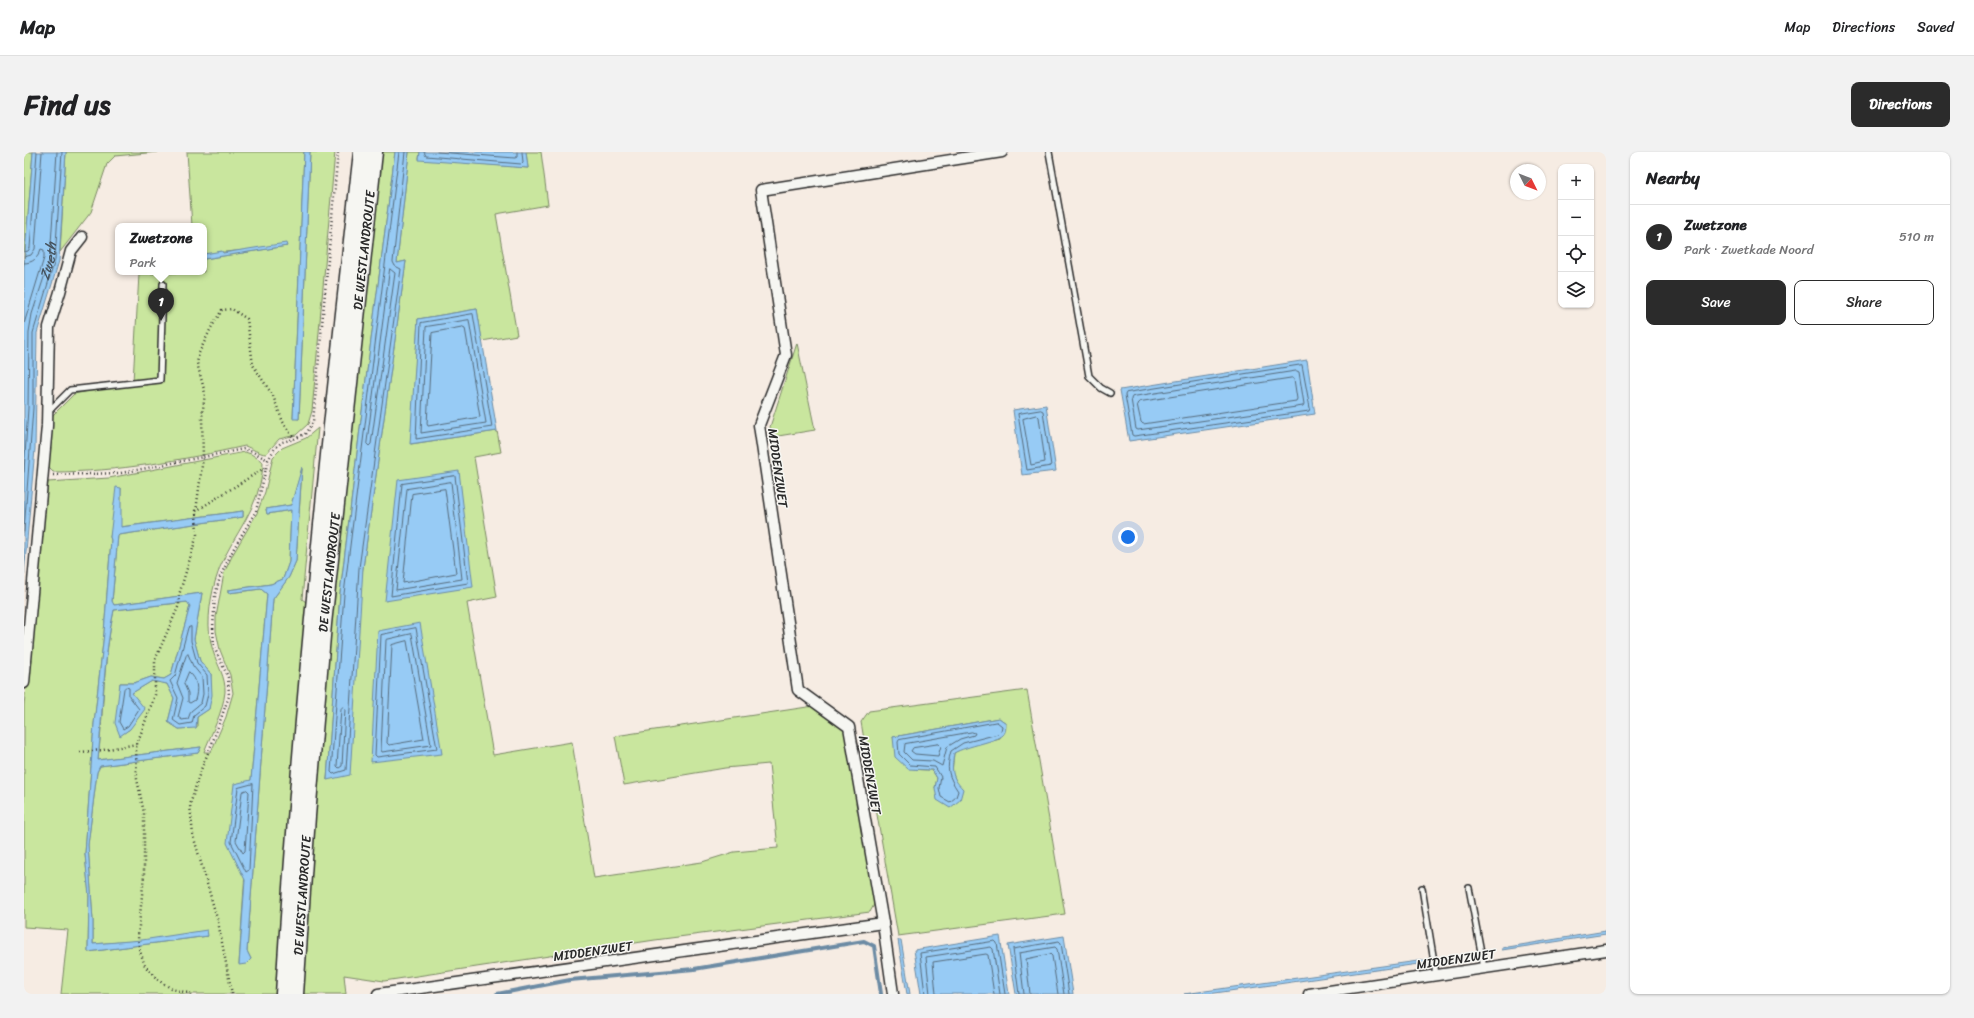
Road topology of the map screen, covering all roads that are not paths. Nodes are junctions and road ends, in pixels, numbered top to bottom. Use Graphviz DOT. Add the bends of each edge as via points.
graph roads {
  1 [pos="362,152"];
  2 [pos="374,152"];
  3 [pos="1002,152"];
  4 [pos="1048,152"];
  5 [pos="82,237"];
  6 [pos="163,284"];
  7 [pos="1110,393"];
  8 [pos="47,412"];
  9 [pos="24,683"];
  10 [pos="1422,888"];
  11 [pos="1469,888"];
  12 [pos="884,923"];
  13 [pos="1606,950"];
  14 [pos="1484,968"];
  15 [pos="1436,974"];
  16 [pos="284,994"];
  17 [pos="295,994"];
  18 [pos="378,994"];
  19 [pos="893,994"];
  20 [pos="1309,994"];
  1 -- 16 [label="main road, DE WESTLANDROUTE" via="328,448 311,625 294,828"];
  2 -- 17 [label="main road, DE WESTLANDROUTE" via="323,624"];
  3 -- 12 [label="street, MIDDENZWET" via="761,190 786,354 759,425 798,690 849,727"];
  4 -- 7 [label="lane" via="1089,376"];
  5 -- 8 [label="street" via="71,251 49,327"];
  6 -- 8 [label="lane" via="160,380 70,390"];
  8 -- 9 [label="street"];
  10 -- 15 [label="lane"];
  11 -- 14 [label="lane"];
  12 -- 18 [label="street, MIDDENZWET"];
  12 -- 19 [label="street, MIDDENZWET"];
  13 -- 14 [label="street, MIDDENZWET"];
  14 -- 15 [label="street, MIDDENZWET"];
  15 -- 20 [label="street, MIDDENZWET"];
}
